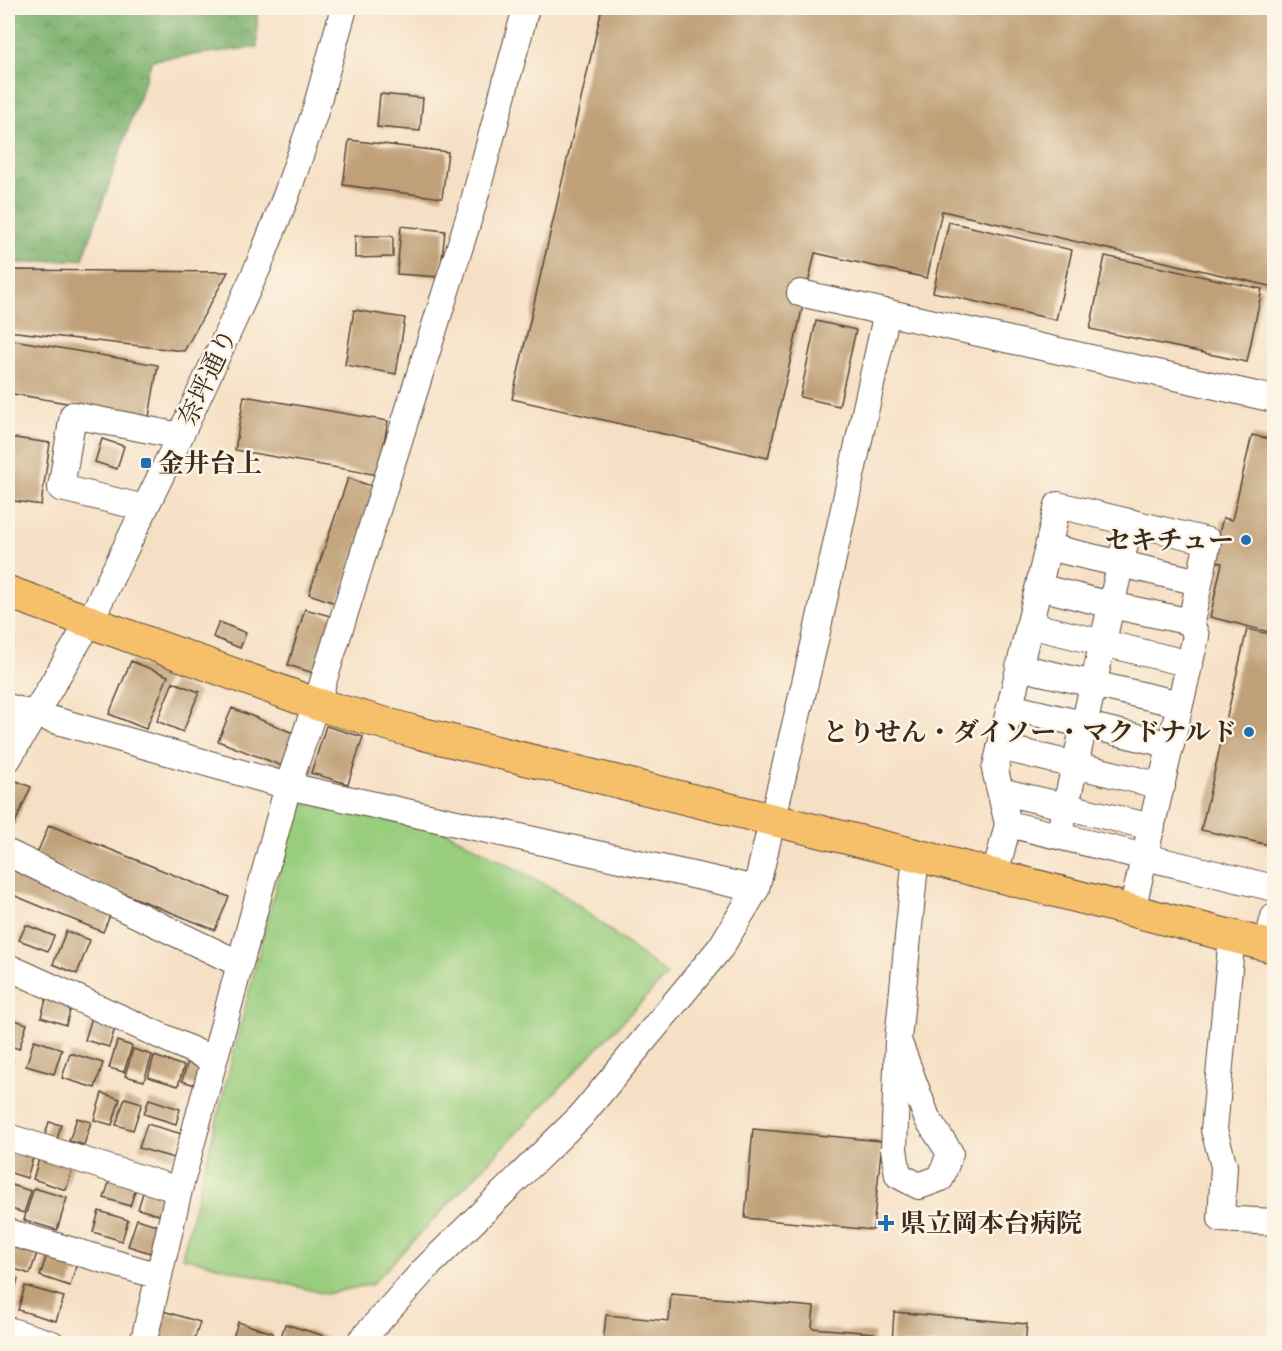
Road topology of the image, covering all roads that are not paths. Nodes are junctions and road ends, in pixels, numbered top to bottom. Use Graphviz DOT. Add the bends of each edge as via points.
graph roads {
  1 [pos="344,8"];
  2 [pos="526,8"];
  3 [pos="800,293"];
  4 [pos="887,312"];
  5 [pos="1275,399"];
  6 [pos="180,436"];
  7 [pos="145,508"];
  8 [pos="1130,522"];
  9 [pos="1048,547"];
  10 [pos="1120,564"];
  11 [pos="1199,582"];
  12 [pos="1038,587"];
  13 [pos="8,592"];
  14 [pos="1111,605"];
  15 [pos="90,621"];
  16 [pos="1191,622"];
  17 [pos="1029,625"];
  18 [pos="1102,644"];
  19 [pos="1190,664"];
  20 [pos="1019,667"];
  21 [pos="1093,684"];
  22 [pos="316,704"];
  23 [pos="1180,704"];
  24 [pos="8,707"];
  25 [pos="1010,707"];
  26 [pos="34,714"];
  27 [pos="1084,724"];
  28 [pos="1171,745"];
  29 [pos="1000,747"];
  30 [pos="8,759"];
  31 [pos="1075,765"];
  32 [pos="288,786"];
  33 [pos="1162,786"];
  34 [pos="1000,791"];
  35 [pos="1065,807"];
  36 [pos="772,819"];
  37 [pos="1008,824"];
  38 [pos="1152,827"];
  39 [pos="1059,836"];
  40 [pos="8,853"];
  41 [pos="916,855"];
  42 [pos="1145,856"];
  43 [pos="994,875"];
  44 [pos="1275,888"];
  45 [pos="756,889"];
  46 [pos="1132,910"];
  47 [pos="1232,936"];
  48 [pos="1272,936"];
  49 [pos="240,964"];
  50 [pos="8,967"];
  51 [pos="898,1040"];
  52 [pos="214,1060"];
  53 [pos="8,1137"];
  54 [pos="179,1191"];
  55 [pos="1275,1222"];
  56 [pos="8,1232"];
  57 [pos="159,1276"];
  58 [pos="8,1330"];
  59 [pos="52,1344"];
  60 [pos="143,1344"];
  61 [pos="358,1344"];
  1 -- 6 [label="street, 奈坪通り" via="286,196 258,267"];
  2 -- 22 [label="street" via="472,208"];
  3 -- 4 [label="street"];
  4 -- 5 [label="street"];
  4 -- 36 [label="street"];
  6 -- 7 [label="street, 奈坪通り"];
  6 -- 7 [label="street" via="73,415 61,488"];
  7 -- 15 [label="street, 奈坪通り"];
  8 -- 9 [label="street" via="1058,505"];
  8 -- 10 [label="street"];
  8 -- 11 [label="street" via="1208,541"];
  9 -- 10 [label="street"];
  9 -- 12 [label="street"];
  10 -- 11 [label="street"];
  10 -- 14 [label="street"];
  11 -- 16 [label="street"];
  12 -- 14 [label="street"];
  12 -- 17 [label="street"];
  13 -- 15 [label="main road"];
  14 -- 16 [label="street"];
  14 -- 18 [label="street"];
  15 -- 22 [label="main road"];
  15 -- 26 [label="street, 奈坪通り"];
  16 -- 19 [label="street" via="1196,636"];
  17 -- 18 [label="street"];
  17 -- 20 [label="street"];
  18 -- 19 [label="street"];
  18 -- 21 [label="street"];
  19 -- 23 [label="street"];
  20 -- 21 [label="street"];
  20 -- 25 [label="street"];
  21 -- 23 [label="street"];
  21 -- 27 [label="street"];
  22 -- 32 [label="street"];
  22 -- 36 [label="main road"];
  23 -- 28 [label="street"];
  24 -- 26 [label="street"];
  25 -- 27 [label="street"];
  25 -- 29 [label="street"];
  26 -- 30 [label="street, 奈坪通り"];
  26 -- 32 [label="street"];
  27 -- 28 [label="street"];
  27 -- 31 [label="street"];
  28 -- 33 [label="street"];
  29 -- 31 [label="street"];
  29 -- 34 [label="street" via="994,770"];
  31 -- 33 [label="street"];
  31 -- 35 [label="street"];
  32 -- 45 [label="street"];
  32 -- 49 [label="street"];
  33 -- 38 [label="street"];
  34 -- 35 [label="street"];
  34 -- 37 [label="street"];
  35 -- 38 [label="street"];
  35 -- 39 [label="street"];
  36 -- 41 [label="main road"];
  36 -- 45 [label="street"];
  37 -- 39 [label="street"];
  37 -- 43 [label="street"];
  38 -- 42 [label="street"];
  39 -- 42 [label="street"];
  40 -- 49 [label="street"];
  41 -- 43 [label="main road"];
  41 -- 51 [label="street"];
  42 -- 44 [label="street"];
  42 -- 46 [label="street"];
  43 -- 46 [label="main road"];
  45 -- 61 [label="street" via="721,946 581,1116 424,1269"];
  46 -- 47 [label="main road"];
  47 -- 48 [label="main road"];
  47 -- 55 [label="street" via="1214,1130 1224,1166 1221,1219"];
  49 -- 52 [label="street"];
  50 -- 52 [label="street"];
  51 -- 51 [label="street" via="927,1118 950,1153 941,1178 920,1186 898,1175 895,1157"];
  52 -- 54 [label="street"];
  53 -- 54 [label="street"];
  54 -- 57 [label="street"];
  56 -- 57 [label="street"];
  57 -- 60 [label="street"];
  58 -- 59 [label="street"];
}
